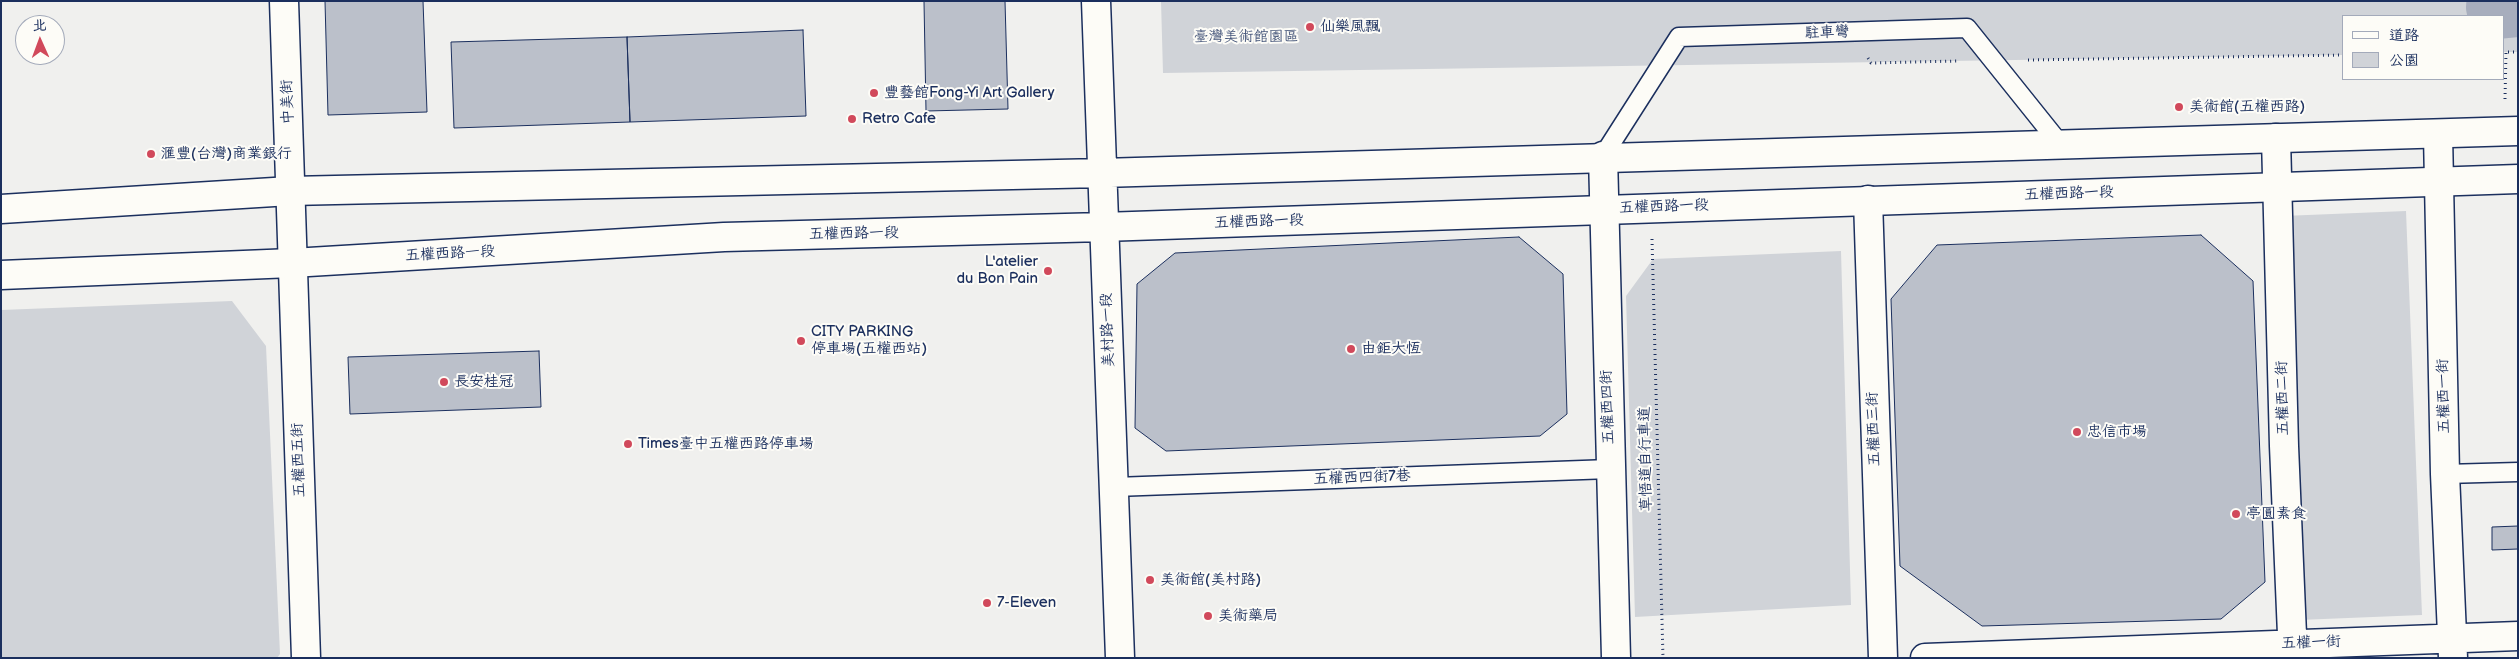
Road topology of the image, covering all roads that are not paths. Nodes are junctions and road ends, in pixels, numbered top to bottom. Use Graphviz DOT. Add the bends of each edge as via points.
graph roads {
  1 [pos="284,1"];
  2 [pos="1096,1"];
  3 [pos="2518,131"];
  4 [pos="2438,134"];
  5 [pos="2276,138"];
  6 [pos="2060,144"];
  7 [pos="1602,156"];
  8 [pos="1102,172"];
  9 [pos="2518,179"];
  10 [pos="2440,181"];
  11 [pos="2278,187"];
  12 [pos="290,191"];
  13 [pos="1868,200"];
  14 [pos="1,209"];
  15 [pos="1603,209"];
  16 [pos="1104,227"];
  17 [pos="292,263"];
  18 [pos="1,275"];
  19 [pos="1610,469"];
  20 [pos="2518,472"];
  21 [pos="2445,474"];
  22 [pos="1115,486"];
  23 [pos="2518,636"];
  24 [pos="2452,648"];
  25 [pos="2293,651"];
  26 [pos="306,658"];
  27 [pos="1120,658"];
  28 [pos="1616,658"];
  29 [pos="1883,658"];
  30 [pos="1925,658"];
  1 -- 12 [label="main road, 中美街"];
  2 -- 8 [label="main road, 美村路一段"];
  3 -- 4 [label="main road"];
  4 -- 5 [label="main road"];
  4 -- 10 [label="main road, 五權西一街"];
  5 -- 6 [label="main road"];
  5 -- 11 [label="main road, 五權西二街"];
  6 -- 7 [label="main road"];
  6 -- 7 [label="lane, 駐車彎" via="1967,28 1679,38"];
  7 -- 8 [label="main road"];
  7 -- 15 [label="main road, 五權西四街"];
  8 -- 12 [label="main road"];
  8 -- 16 [label="main road, 美村路一段"];
  9 -- 10 [label="main road, 五權西路一段"];
  10 -- 11 [label="main road, 五權西路一段"];
  10 -- 21 [label="main road, 五權西一街"];
  11 -- 13 [label="main road, 五權西路一段"];
  11 -- 25 [label="main road, 五權西二街"];
  12 -- 14 [label="main road"];
  12 -- 17 [label="main road, 中美街"];
  13 -- 15 [label="main road, 五權西路一段"];
  13 -- 29 [label="main road, 五權西三街"];
  15 -- 16 [label="main road, 五權西路一段"];
  15 -- 19 [label="main road, 五權西四街"];
  16 -- 17 [label="main road, 五權西路一段" via="724,237"];
  16 -- 22 [label="main road, 美村路一段"];
  17 -- 18 [label="main road, 五權西路一段"];
  17 -- 26 [label="main road, 五權西五街"];
  19 -- 22 [label="lane, 五權西四街7巷"];
  19 -- 28 [label="main road, 五權西四街"];
  20 -- 21 [label="lane"];
  21 -- 24 [label="main road, 五權西一街"];
  22 -- 27 [label="main road, 美村路一段"];
  23 -- 24 [label="main road, 五權一街"];
  24 -- 25 [label="main road, 五權一街"];
  25 -- 30 [label="main road, 五權一街"];
}
